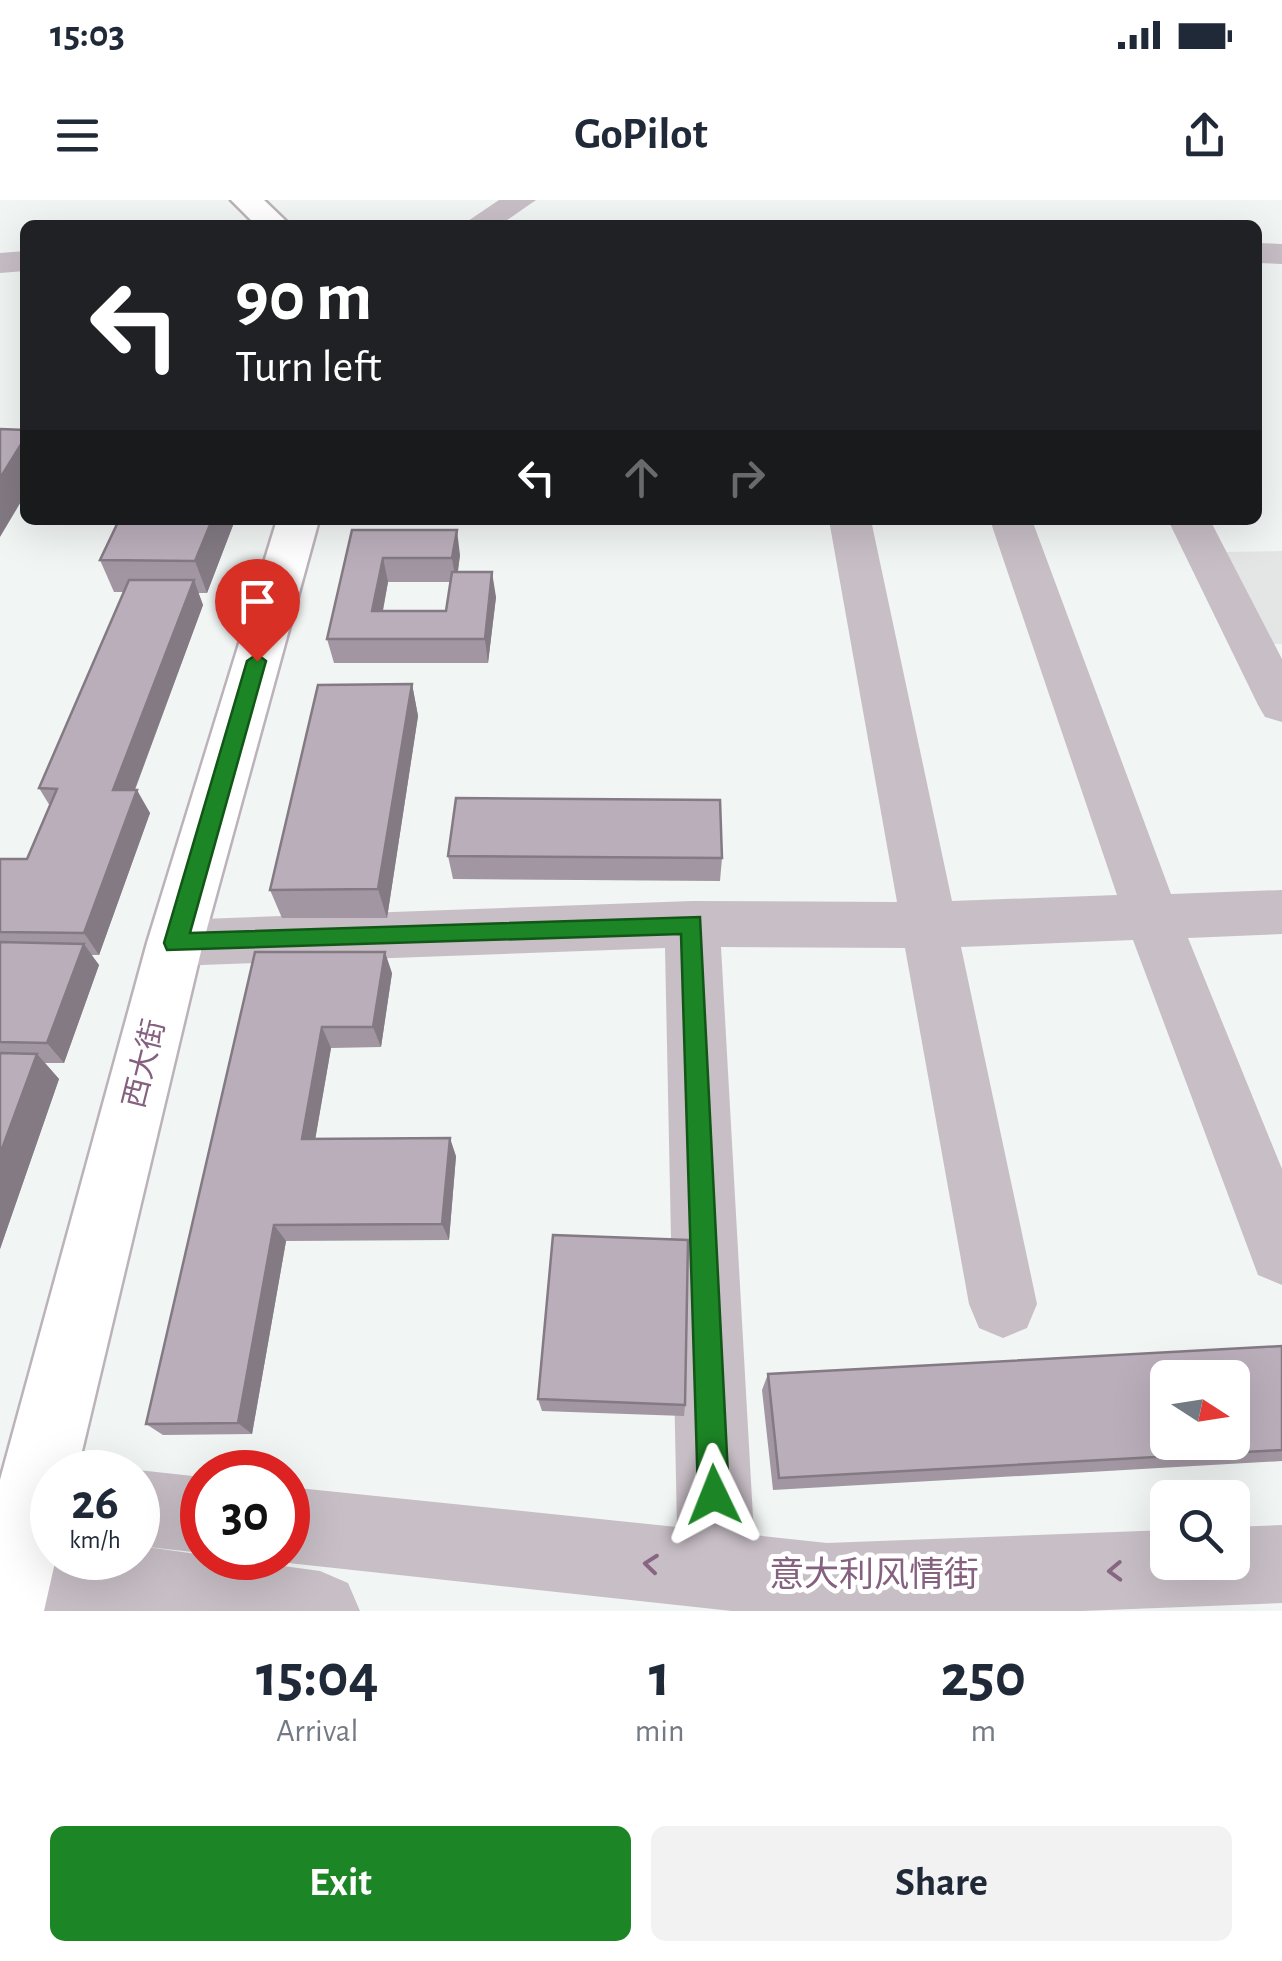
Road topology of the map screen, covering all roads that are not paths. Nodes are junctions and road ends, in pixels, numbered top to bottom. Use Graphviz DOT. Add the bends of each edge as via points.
graph roads {
  1 [pos="246,200"];
  2 [pos="521,200"];
  3 [pos="554,200"];
  4 [pos="268,220"];
  5 [pos="487,220"];
  6 [pos="523,220"];
  7 [pos="297,525"];
  8 [pos="851,525"];
  9 [pos="1013,525"];
  10 [pos="1192,525"];
  11 [pos="1282,705"];
  12 [pos="1282,912"];
  13 [pos="1152,918"];
  14 [pos="692,924"];
  15 [pos="930,925"];
  16 [pos="175,943"];
  17 [pos="1282,1252"];
  18 [pos="1003,1304"];
  19 [pos="310,1527"];
  20 [pos="28,1544"];
  21 [pos="1282,1564"];
  22 [pos="717,1571"];
  23 [pos="320,1611"];
  1 -- 4 [label="main road"];
  2 -- 5 [label="street"];
  3 -- 6 [label="street"];
  7 -- 16 [label="main road, 西大街"];
  8 -- 15 [label="street"];
  9 -- 13 [label="street"];
  10 -- 11 [label="street"];
  12 -- 13 [label="street"];
  13 -- 15 [label="street"];
  13 -- 17 [label="street"];
  14 -- 15 [label="street"];
  14 -- 16 [label="street"];
  14 -- 22 [label="street"];
  15 -- 18 [label="street"];
  16 -- 20 [label="main road, 西大街"];
  22 -- 19 [label="street, 意大利风情街, one-way"];
  20 -- 23 [label="street"];
  21 -- 22 [label="street, 意大利风情街, one-way" via="826,1582"];
}
